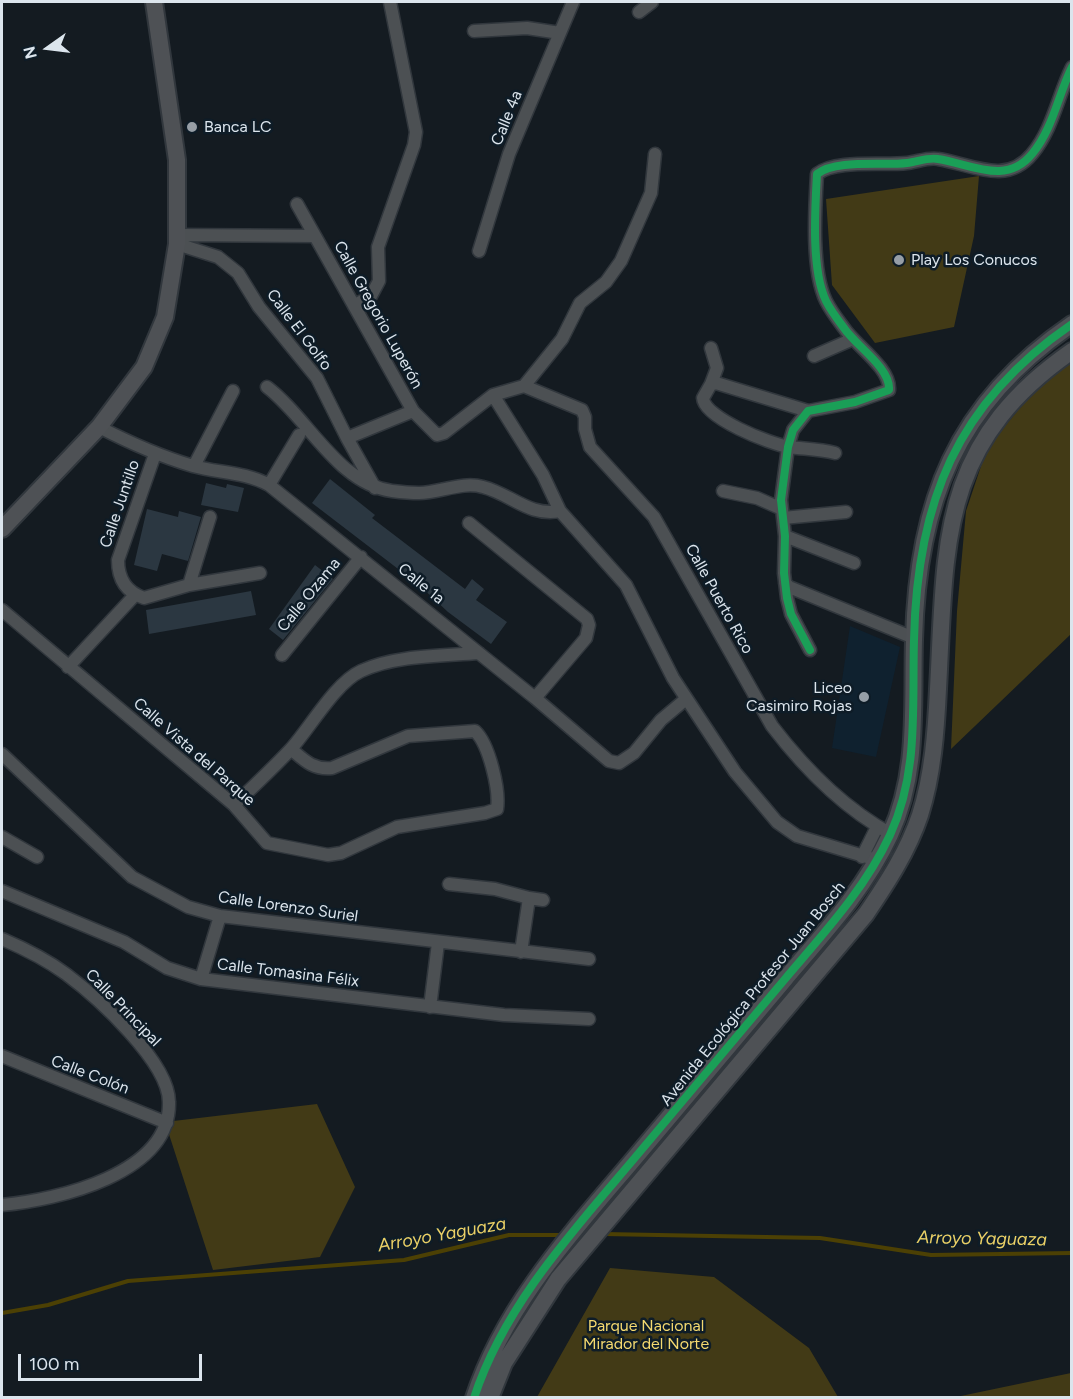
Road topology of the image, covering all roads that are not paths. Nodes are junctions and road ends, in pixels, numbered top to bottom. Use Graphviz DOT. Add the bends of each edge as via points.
graph roads {
  1 [pos="154,2"];
  2 [pos="390,2"];
  3 [pos="573,2"];
  4 [pos="652,2"];
  5 [pos="639,12"];
  6 [pos="474,31"];
  7 [pos="560,33"];
  8 [pos="1071,67"];
  9 [pos="655,154"];
  10 [pos="297,204"];
  11 [pos="315,236"];
  12 [pos="177,240"];
  13 [pos="479,250"];
  14 [pos="354,306"];
  15 [pos="1071,324"];
  16 [pos="853,339"];
  17 [pos="711,348"];
  18 [pos="1071,351"];
  19 [pos="814,356"];
  20 [pos="711,384"];
  21 [pos="524,386"];
  22 [pos="267,387"];
  23 [pos="233,391"];
  24 [pos="494,395"];
  25 [pos="413,411"];
  26 [pos="808,411"];
  27 [pos="99,427"];
  28 [pos="299,435"];
  29 [pos="347,438"];
  30 [pos="788,447"];
  31 [pos="835,453"];
  32 [pos="155,454"];
  33 [pos="194,466"];
  34 [pos="269,485"];
  35 [pos="375,488"];
  36 [pos="723,491"];
  37 [pos="560,511"];
  38 [pos="846,512"];
  39 [pos="782,514"];
  40 [pos="210,517"];
  41 [pos="469,523"];
  42 [pos="2,529"];
  43 [pos="785,536"];
  44 [pos="362,557"];
  45 [pos="854,562"];
  46 [pos="260,573"];
  47 [pos="785,583"];
  48 [pos="189,585"];
  49 [pos="135,595"];
  50 [pos="2,610"];
  51 [pos="914,638"];
  52 [pos="810,650"];
  53 [pos="479,652"];
  54 [pos="282,654"];
  55 [pos="68,667"];
  56 [pos="535,698"];
  57 [pos="686,699"];
  58 [pos="291,749"];
  59 [pos="2,754"];
  60 [pos="234,805"];
  61 [pos="884,830"];
  62 [pos="2,837"];
  63 [pos="37,858"];
  64 [pos="869,859"];
  65 [pos="449,884"];
  66 [pos="2,891"];
  67 [pos="529,897"];
  68 [pos="543,900"];
  69 [pos="220,916"];
  70 [pos="2,939"];
  71 [pos="438,943"];
  72 [pos="521,952"];
  73 [pos="589,959"];
  74 [pos="201,979"];
  75 [pos="430,1007"];
  76 [pos="589,1019"];
  77 [pos="2,1056"];
  78 [pos="167,1123"];
  79 [pos="663,1125"];
  80 [pos="678,1138"];
  81 [pos="2,1205"];
  82 [pos="474,1398"];
  83 [pos="490,1398"];
  1 -- 12 [label="street" via="177,160"];
  2 -- 14 [label="street" via="416,132 378,247 379,281 371,296"];
  3 -- 7 [label="street, Calle 4a"];
  4 -- 5 [label="street"];
  6 -- 7 [label="street" via="527,28"];
  7 -- 13 [label="street, Calle 4a" via="509,154"];
  8 -- 16 [label="street" via="1059,104 1033,153 1012,169 983,171 936,158 834,167 817,174 817,272 826,301"];
  9 -- 21 [label="street" via="651,193 621,261 606,282 580,303 562,339"];
  10 -- 11 [label="street"];
  11 -- 12 [label="street, Calle Gregorio Luperón"];
  11 -- 14 [label="street, Calle Gregorio Luperón"];
  12 -- 27 [label="street" via="165,317 156,342 144,367"];
  12 -- 29 [label="street, Calle El Golfo" via="218,257 238,273 259,307 316,378"];
  14 -- 25 [label="street, Calle Gregorio Luperón"];
  15 -- 51 [label="street, Avenida Ecológica Profesor Juan Bosch" via="1006,376 965,429 927,528"];
  16 -- 19 [label="street"];
  16 -- 26 [label="street" via="876,362 890,383 889,390 855,402"];
  17 -- 20 [label="street" via="717,368"];
  18 -- 80 [label="street, Avenida Ecológica Profesor Juan Bosch" via="999,416 960,488 945,556 936,733 930,774 920,815 905,850 866,914"];
  20 -- 26 [label="street"];
  20 -- 30 [label="street" via="703,398 706,407 749,433"];
  21 -- 24 [label="street, Calle Gregorio Luperón"];
  21 -- 61 [label="street, Calle Puerto Rico" via="582,410 590,447 654,517 772,726 791,751 845,804"];
  22 -- 35 [label="street" via="287,402 335,459"];
  23 -- 33 [label="street"];
  24 -- 25 [label="street, Calle Gregorio Luperón" via="437,435"];
  24 -- 37 [label="street" via="543,475"];
  25 -- 29 [label="street"];
  26 -- 30 [label="street" via="793,430"];
  27 -- 32 [label="street, Calle 1a"];
  27 -- 42 [label="street"];
  28 -- 34 [label="street"];
  29 -- 35 [label="street, Calle El Golfo"];
  30 -- 31 [label="street"];
  30 -- 39 [label="street"];
  32 -- 33 [label="street, Calle 1a"];
  32 -- 49 [label="street, Calle Juntillo" via="118,560 124,586"];
  33 -- 34 [label="street, Calle 1a"];
  34 -- 44 [label="street, Calle 1a"];
  35 -- 37 [label="street" via="419,493 481,486 541,513"];
  36 -- 39 [label="street" via="757,498"];
  37 -- 57 [label="street" via="622,579"];
  38 -- 39 [label="street"];
  39 -- 43 [label="street"];
  40 -- 48 [label="street"];
  41 -- 56 [label="street" via="589,625 586,638"];
  43 -- 45 [label="street"];
  43 -- 47 [label="street"];
  44 -- 53 [label="street, Calle 1a"];
  44 -- 54 [label="street, Calle Ozama"];
  46 -- 48 [label="street"];
  47 -- 51 [label="street"];
  47 -- 52 [label="street" via="790,614"];
  48 -- 49 [label="street" via="144,598"];
  49 -- 55 [label="street"];
  50 -- 55 [label="street, Calle Vista del Parque"];
  51 -- 61 [label="street, Avenida Ecológica Profesor Juan Bosch" via="915,726 903,801"];
  53 -- 56 [label="street, Calle 1a"];
  53 -- 58 [label="street" via="420,658 359,672"];
  55 -- 60 [label="street, Calle Vista del Parque"];
  56 -- 57 [label="street, Calle 1a" via="614,763 628,758 661,720"];
  57 -- 64 [label="street" via="735,772 787,831 809,842"];
  58 -- 60 [label="street"];
  58 -- 60 [label="street, Calle Vista del Parque" via="310,765 322,769 408,736 475,731 484,740 498,799 496,809 397,827 341,854 328,855 267,843"];
  59 -- 69 [label="street, Calle Lorenzo Suriel" via="132,877 188,907"];
  61 -- 64 [label="street, Avenida Ecológica Profesor Juan Bosch"];
  62 -- 63 [label="street"];
  64 -- 79 [label="street, Avenida Ecológica Profesor Juan Bosch" via="828,929"];
  65 -- 67 [label="street"];
  66 -- 74 [label="street, Calle Tomasina Félix" via="124,942 167,968"];
  67 -- 68 [label="street"];
  67 -- 72 [label="street"];
  69 -- 71 [label="street, Calle Lorenzo Suriel"];
  69 -- 74 [label="street"];
  70 -- 78 [label="street, Calle Principal" via="64,972 142,1048 166,1086 170,1101"];
  71 -- 72 [label="street, Calle Lorenzo Suriel"];
  71 -- 75 [label="street"];
  72 -- 73 [label="street, Calle Lorenzo Suriel"];
  74 -- 75 [label="street, Calle Tomasina Félix"];
  75 -- 76 [label="street, Calle Tomasina Félix"];
  77 -- 78 [label="street, Calle Colón"];
  78 -- 81 [label="street, Calle Principal" via="159,1142 142,1158 102,1179 67,1194"];
  79 -- 80 [label="street"];
  79 -- 82 [label="street, Avenida Ecológica Profesor Juan Bosch" via="537,1276 481,1376"];
  80 -- 83 [label="street, Avenida Ecológica Profesor Juan Bosch" via="558,1279 517,1341"];
}
